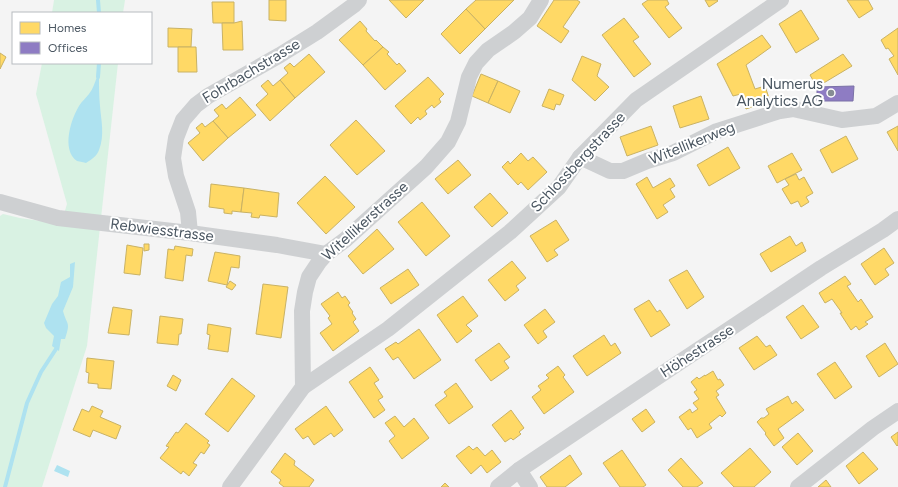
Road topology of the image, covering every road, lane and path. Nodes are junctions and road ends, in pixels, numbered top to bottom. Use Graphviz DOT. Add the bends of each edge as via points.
graph roads {
  1 [pos="360,0"];
  2 [pos="541,0"];
  3 [pos="781,0"];
  4 [pos="898,103"];
  5 [pos="580,157"];
  6 [pos="0,202"];
  7 [pos="898,219"];
  8 [pos="190,233"];
  9 [pos="326,254"];
  10 [pos="303,388"];
  11 [pos="898,411"];
  12 [pos="519,470"];
  13 [pos="230,487"];
  14 [pos="498,487"];
  15 [pos="530,487"];
  16 [pos="798,487"];
  1 -- 8 [label="street, Fohrbachstrasse" via="280,55 208,96 183,120 176,138 174,158 176,176 188,212"];
  2 -- 9 [label="street, Witellikerstrasse" via="530,18 488,50 476,63 469,76 458,122 448,142 426,167"];
  3 -- 5 [label="street, Schlossbergstrasse" via="636,100"];
  4 -- 5 [label="street, Witellikerweg" via="876,116 842,120 793,109 780,111 717,131 673,153 623,171 610,171"];
  5 -- 10 [label="street, Schlossbergstrasse" via="559,187 510,232 388,329"];
  6 -- 8 [label="street, Rebwiesstrasse" via="58,218"];
  7 -- 12 [label="street, Höhestrasse"];
  8 -- 9 [label="street, Rebwiesstrasse"];
  9 -- 10 [label="street, Witellikerstrasse" via="309,277 305,292 302,311"];
  10 -- 13 [label="street"];
  11 -- 16 [label="street"];
  12 -- 14 [label="street, Höhestrasse"];
  12 -- 15 [label="street"];
}
